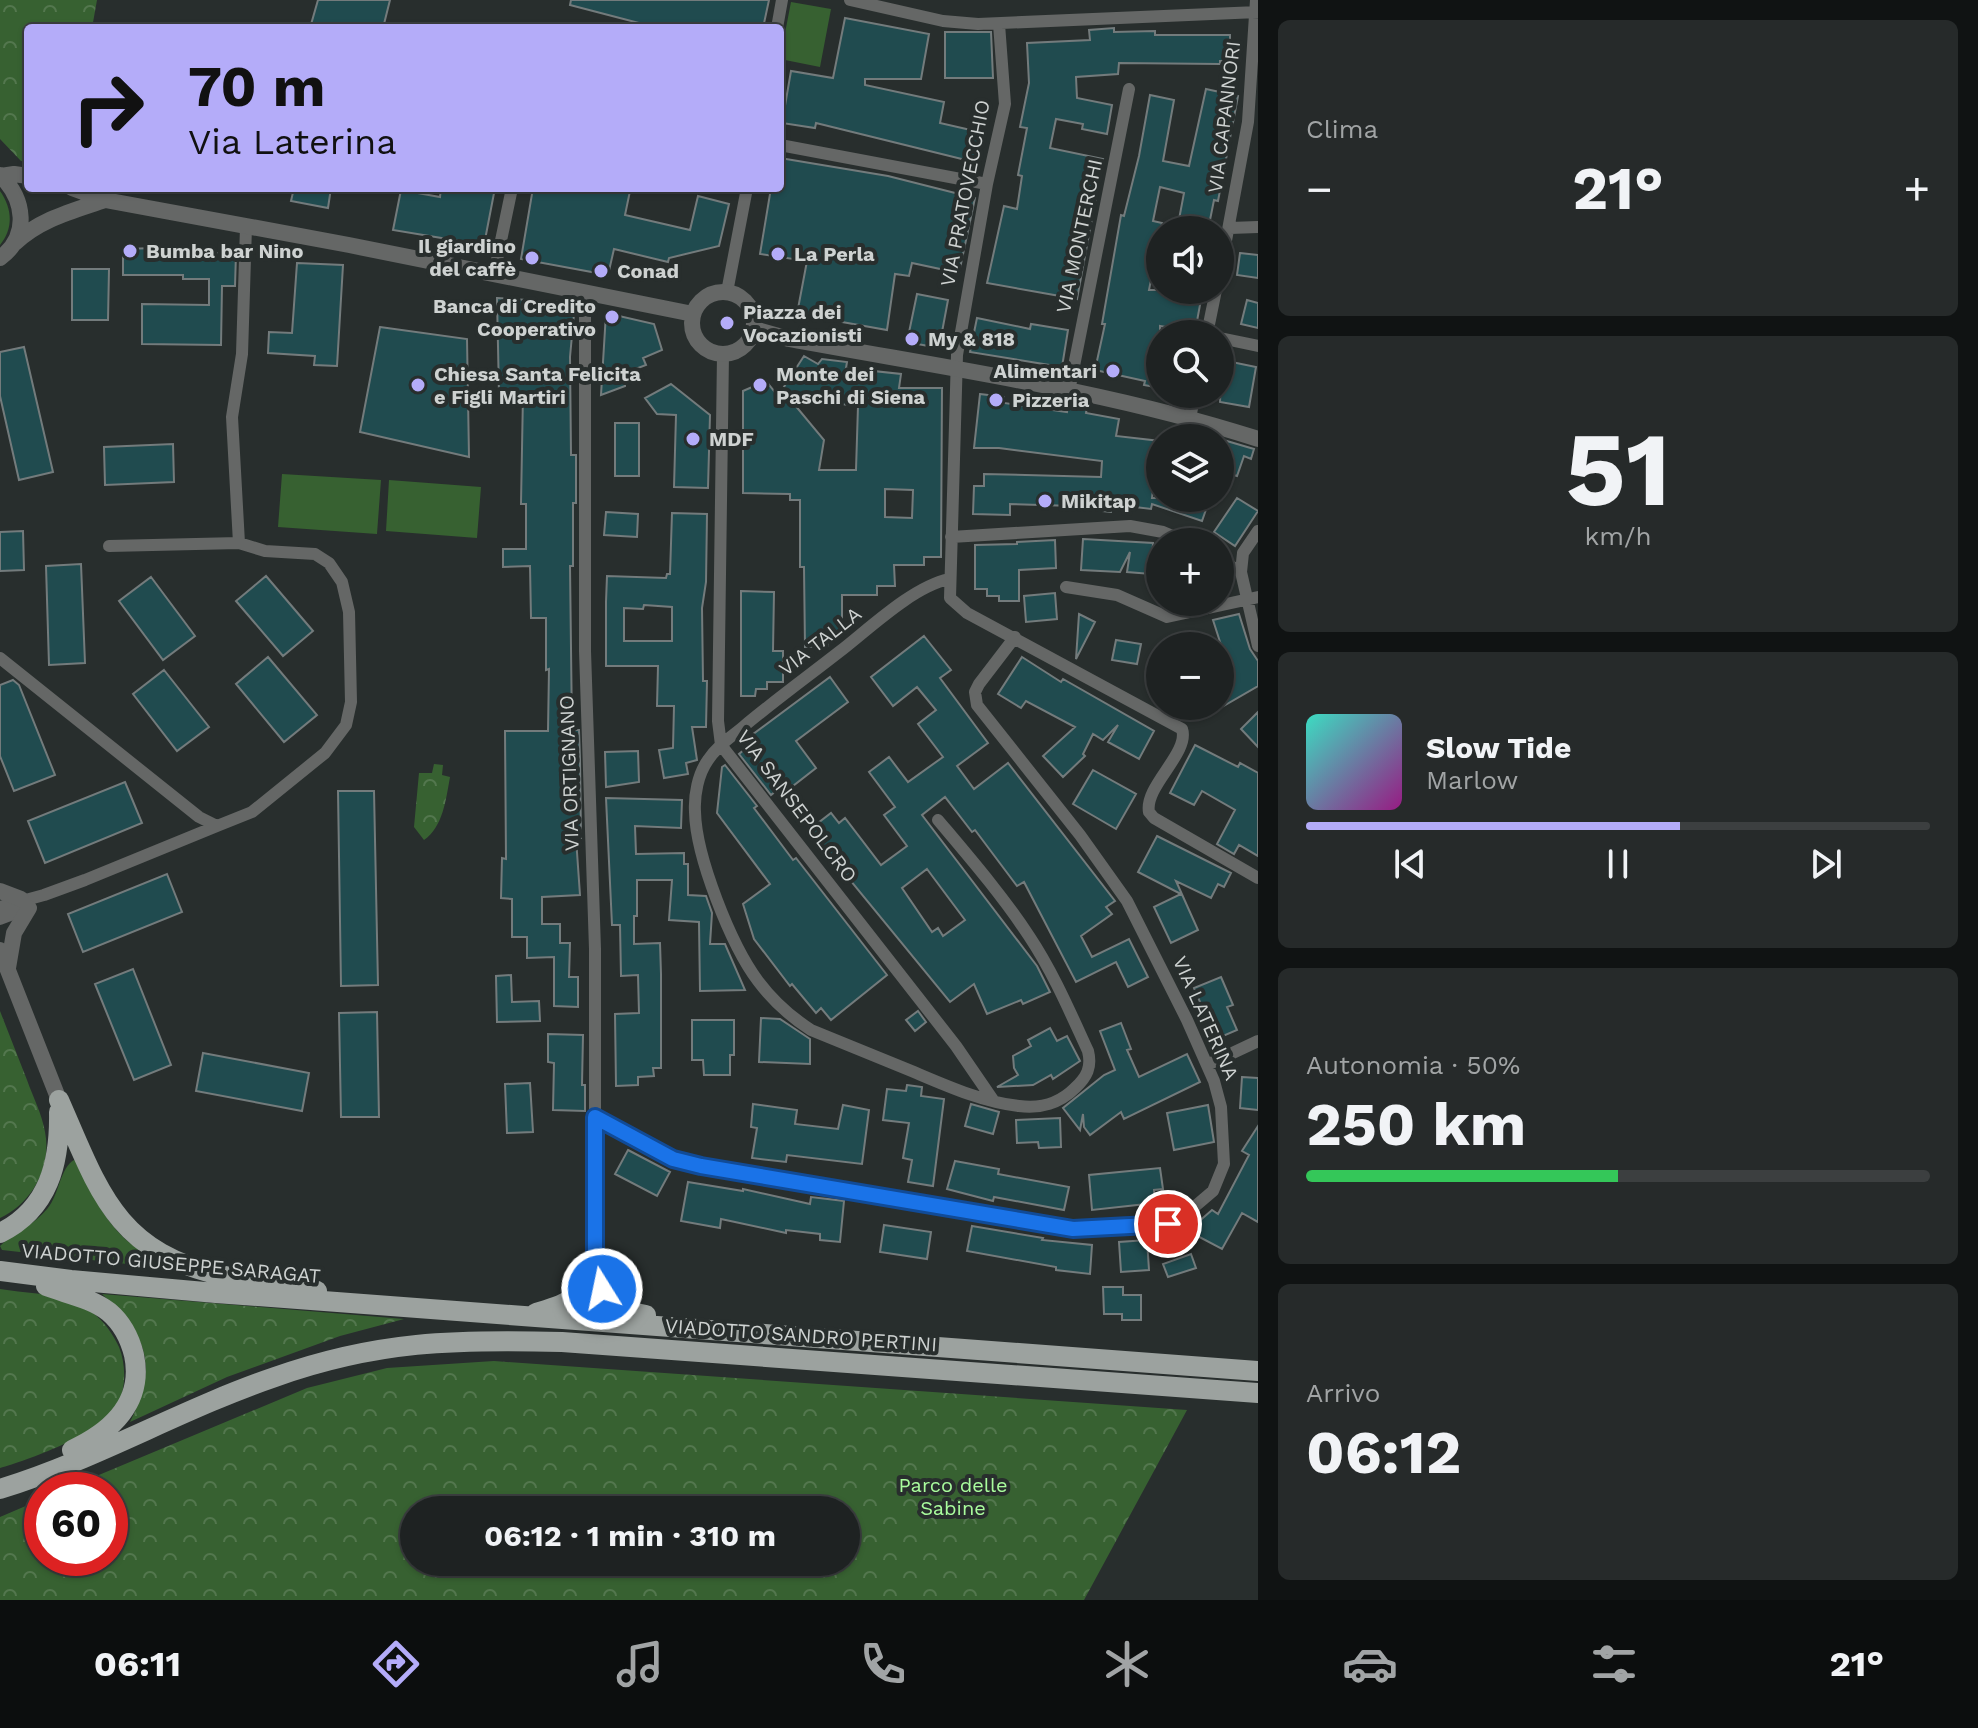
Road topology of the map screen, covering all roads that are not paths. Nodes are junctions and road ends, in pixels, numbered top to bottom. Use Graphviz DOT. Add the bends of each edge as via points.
graph roads {
  1 [pos="782,0"];
  2 [pos="850,0"];
  3 [pos="1257,8"];
  4 [pos="778,24"];
  5 [pos="999,24"];
  6 [pos="1129,89"];
  7 [pos="784,146"];
  8 [pos="0,175"];
  9 [pos="24,175"];
  10 [pos="987,184"];
  11 [pos="83,192"];
  12 [pos="511,192"];
  13 [pos="746,192"];
  14 [pos="105,200"];
  15 [pos="1232,216"];
  16 [pos="246,227"];
  17 [pos="1258,227"];
  18 [pos="1234,228"];
  19 [pos="15,243"];
  20 [pos="0,258"];
  21 [pos="494,274"];
  22 [pos="585,291"];
  23 [pos="727,292"];
  24 [pos="693,314"];
  25 [pos="754,329"];
  26 [pos="1234,341"];
  27 [pos="1258,346"];
  28 [pos="723,354"];
  29 [pos="956,370"];
  30 [pos="1069,391"];
  31 [pos="1192,408"];
  32 [pos="1190,418"];
  33 [pos="1258,439"];
  34 [pos="1146,529"];
  35 [pos="1258,531"];
  36 [pos="951,537"];
  37 [pos="239,543"];
  38 [pos="109,546"];
  39 [pos="1234,568"];
  40 [pos="1241,572"];
  41 [pos="949,579"];
  42 [pos="1066,587"];
  43 [pos="1252,598"];
  44 [pos="1015,637"];
  45 [pos="1258,646"];
  46 [pos="0,658"];
  47 [pos="721,745"];
  48 [pos="938,820"];
  49 [pos="217,826"];
  50 [pos="1258,878"];
  51 [pos="0,891"];
  52 [pos="25,904"];
  53 [pos="0,907"];
  54 [pos="0,919"];
  55 [pos="0,950"];
  56 [pos="8,970"];
  57 [pos="1258,1041"];
  58 [pos="1207,1065"];
  59 [pos="59,1100"];
  60 [pos="993,1100"];
  61 [pos="595,1117"];
  62 [pos="0,1233"];
  63 [pos="595,1253"];
  64 [pos="6,1272"];
  65 [pos="338,1302"];
  66 [pos="524,1316"];
  67 [pos="712,1330"];
  68 [pos="1258,1371"];
  69 [pos="1258,1393"];
  70 [pos="0,1488"];
  1 -- 4 [label="street"];
  2 -- 5 [label="street" via="943,21"];
  3 -- 5 [label="street"];
  3 -- 15 [label="street, VIA CAPANNORI" via="1248,122"];
  5 -- 10 [label="street, VIA PRATOVECCHIO" via="1005,104"];
  6 -- 30 [label="street, VIA MONTERCHI"];
  7 -- 10 [label="street"];
  8 -- 9 [label="street"];
  8 -- 19 [label="street" via="13,189 21,214"];
  10 -- 29 [label="street, VIA PRATOVECCHIO"];
  11 -- 14 [label="street"];
  12 -- 21 [label="street"];
  13 -- 23 [label="street"];
  14 -- 16 [label="street"];
  14 -- 19 [label="street" via="44,222"];
  16 -- 21 [label="street"];
  16 -- 37 [label="street" via="242,354 232,417"];
  17 -- 18 [label="street"];
  19 -- 20 [label="street"];
  21 -- 22 [label="street"];
  22 -- 24 [label="street"];
  22 -- 61 [label="street, VIA ORTIGNANO" via="585,651"];
  23 -- 24 [label="street" via="708,296"];
  23 -- 25 [label="street" via="751,308"];
  24 -- 28 [label="street" via="697,339"];
  25 -- 28 [label="street" via="740,349"];
  25 -- 29 [label="street"];
  26 -- 27 [label="street"];
  28 -- 47 [label="street, VIA SANSEPOLCRO"];
  29 -- 30 [label="street"];
  29 -- 36 [label="street"];
  30 -- 32 [label="street"];
  31 -- 32 [label="street"];
  32 -- 33 [label="street"];
  34 -- 36 [label="street"];
  35 -- 40 [label="street" via="1243,553"];
  36 -- 41 [label="street"];
  37 -- 38 [label="street"];
  37 -- 49 [label="street" via="265,551 320,555 336,572 349,612 351,702 343,730 325,753 252,812"];
  39 -- 40 [label="street"];
  40 -- 43 [label="street"];
  41 -- 44 [label="street" via="952,602"];
  41 -- 47 [label="street, VIA TALLA" via="917,593"];
  42 -- 43 [label="street" via="1117,595 1162,617"];
  43 -- 45 [label="street"];
  44 -- 50 [label="street" via="1182,729 1182,741 1149,801 1149,812"];
  44 -- 58 [label="street, VIA LATERINA" via="979,684 977,705 1132,908"];
  46 -- 49 [label="street"];
  47 -- 60 [label="street, VIA SANSEPOLCRO"];
  47 -- 60 [label="street" via="704,766 697,789 698,836 726,918 758,981 781,1008 811,1030"];
  48 -- 60 [label="street" via="1036,946 1091,1062 1083,1080 1056,1101 1019,1107"];
  49 -- 52 [label="street"];
  51 -- 52 [label="street"];
  52 -- 53 [label="street"];
  52 -- 54 [label="street"];
  52 -- 56 [label="street"];
  55 -- 56 [label="street"];
  56 -- 59 [label="street"];
  57 -- 58 [label="street"];
  58 -- 61 [label="street, VIA LATERINA" via="1221,1107 1222,1171 1209,1195 1161,1226 1073,1229 701,1166 673,1159"];
  59 -- 62 [label="main road" via="59,1143 51,1179 31,1211"];
  59 -- 65 [label="main road" via="106,1203 147,1244 205,1271 300,1286"];
  61 -- 63 [label="street, VIA ORTIGNANO"];
  63 -- 66 [label="main road" via="580,1294"];
  63 -- 67 [label="main road" via="602,1289 617,1308"];
  64 -- 65 [label="main road, VIADOTTO GIUSEPPE SARAGAT"];
  64 -- 70 [label="main road" via="108,1312 128,1339 136,1375 129,1403 109,1428"];
  65 -- 66 [label="main road, VIADOTTO SANDRO PERTINI"];
  66 -- 67 [label="main road, VIADOTTO SANDRO PERTINI"];
  67 -- 68 [label="main road, VIADOTTO SANDRO PERTINI"];
  69 -- 70 [label="main road, VIADOTTO SANDRO PERTINI" via="587,1343 420,1343 320,1362 249,1386"];
}
